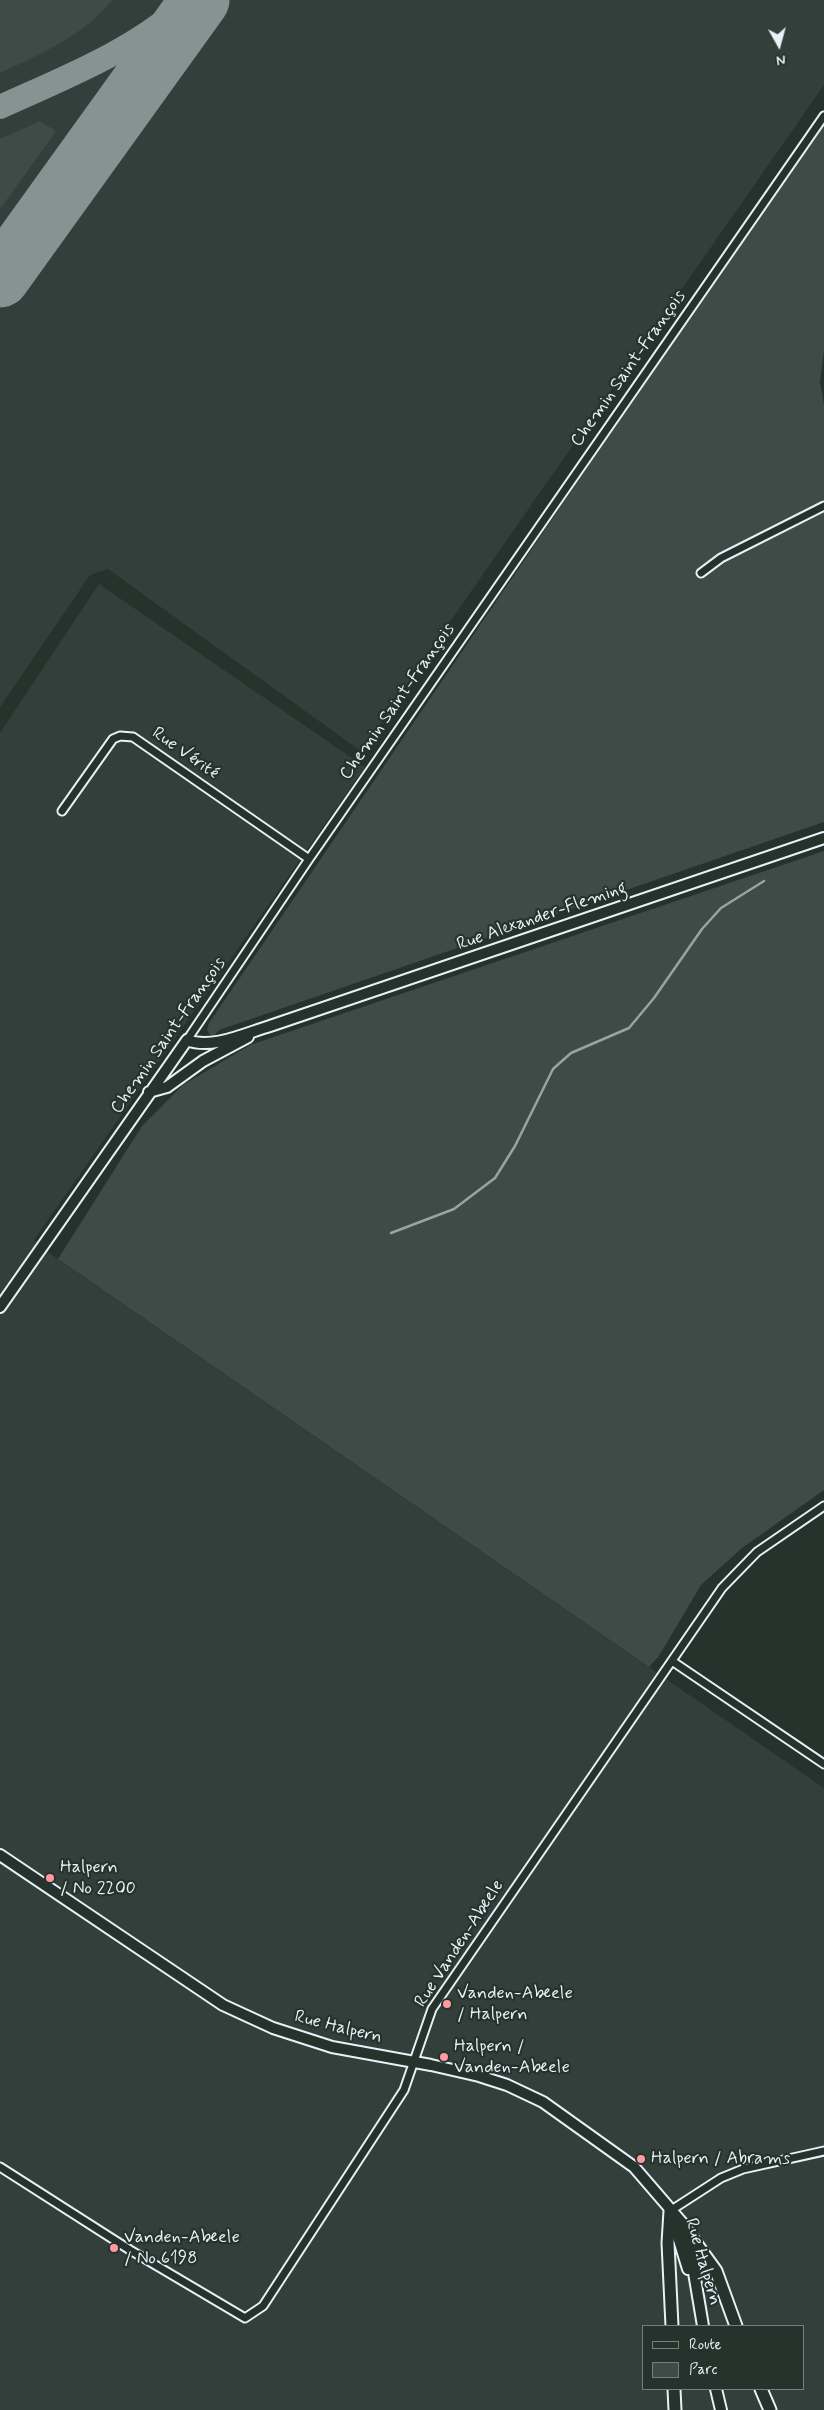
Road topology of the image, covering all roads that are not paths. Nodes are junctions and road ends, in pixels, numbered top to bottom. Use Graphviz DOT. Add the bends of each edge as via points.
graph roads {
  1 [pos="824,116"];
  2 [pos="824,506"];
  3 [pos="701,573"];
  4 [pos="62,812"];
  5 [pos="824,838"];
  6 [pos="309,859"];
  7 [pos="270,1026"];
  8 [pos="187,1040"];
  9 [pos="149,1092"];
  10 [pos="0,1308"];
  11 [pos="824,1506"];
  12 [pos="672,1661"];
  13 [pos="824,1764"];
  14 [pos="0,1855"];
  15 [pos="416,2063"];
  16 [pos="824,2151"];
  17 [pos="0,2167"];
  18 [pos="670,2210"];
  19 [pos="688,2231"];
  20 [pos="672,2325"];
  21 [pos="702,2325"];
  22 [pos="736,2325"];
  23 [pos="674,2390"];
  24 [pos="716,2390"];
  25 [pos="761,2390"];
  26 [pos="675,2410"];
  27 [pos="720,2410"];
  28 [pos="770,2410"];
  1 -- 6 [label="street, Chemin Saint-François"];
  2 -- 3 [label="street" via="721,558"];
  4 -- 6 [label="street, Rue Vérité" via="113,739 127,735"];
  5 -- 7 [label="street, Rue Alexander-Fleming"];
  6 -- 8 [label="street, Chemin Saint-François"];
  7 -- 8 [label="street, Rue Alexander-Fleming" via="211,1042"];
  7 -- 9 [label="street, Rue Alexander-Fleming" via="203,1061 167,1087"];
  8 -- 9 [label="street, Chemin Saint-François"];
  9 -- 10 [label="street, Chemin Saint-François"];
  11 -- 12 [label="street, Rue Vanden-Abeele" via="757,1552 736,1571"];
  12 -- 13 [label="street"];
  12 -- 15 [label="street, Rue Vanden-Abeele" via="432,2009"];
  14 -- 15 [label="street, Rue Halpern" via="223,2005 273,2028 332,2047"];
  15 -- 17 [label="street, Rue Vanden-Abeele" via="404,2090 263,2306 245,2318"];
  15 -- 18 [label="street, Rue Halpern" via="479,2076 543,2102 634,2167"];
  16 -- 18 [label="street" via="736,2171"];
  18 -- 19 [label="street, Rue Halpern"];
  18 -- 20 [label="main road" via="668,2243"];
  18 -- 21 [label="street, Rue Halpern"];
  19 -- 21 [label="street, Rue Halpern"];
  19 -- 22 [label="main road" via="716,2271"];
  23 -- 26 [label="main road"];
  24 -- 27 [label="street"];
  25 -- 28 [label="main road"];
}
